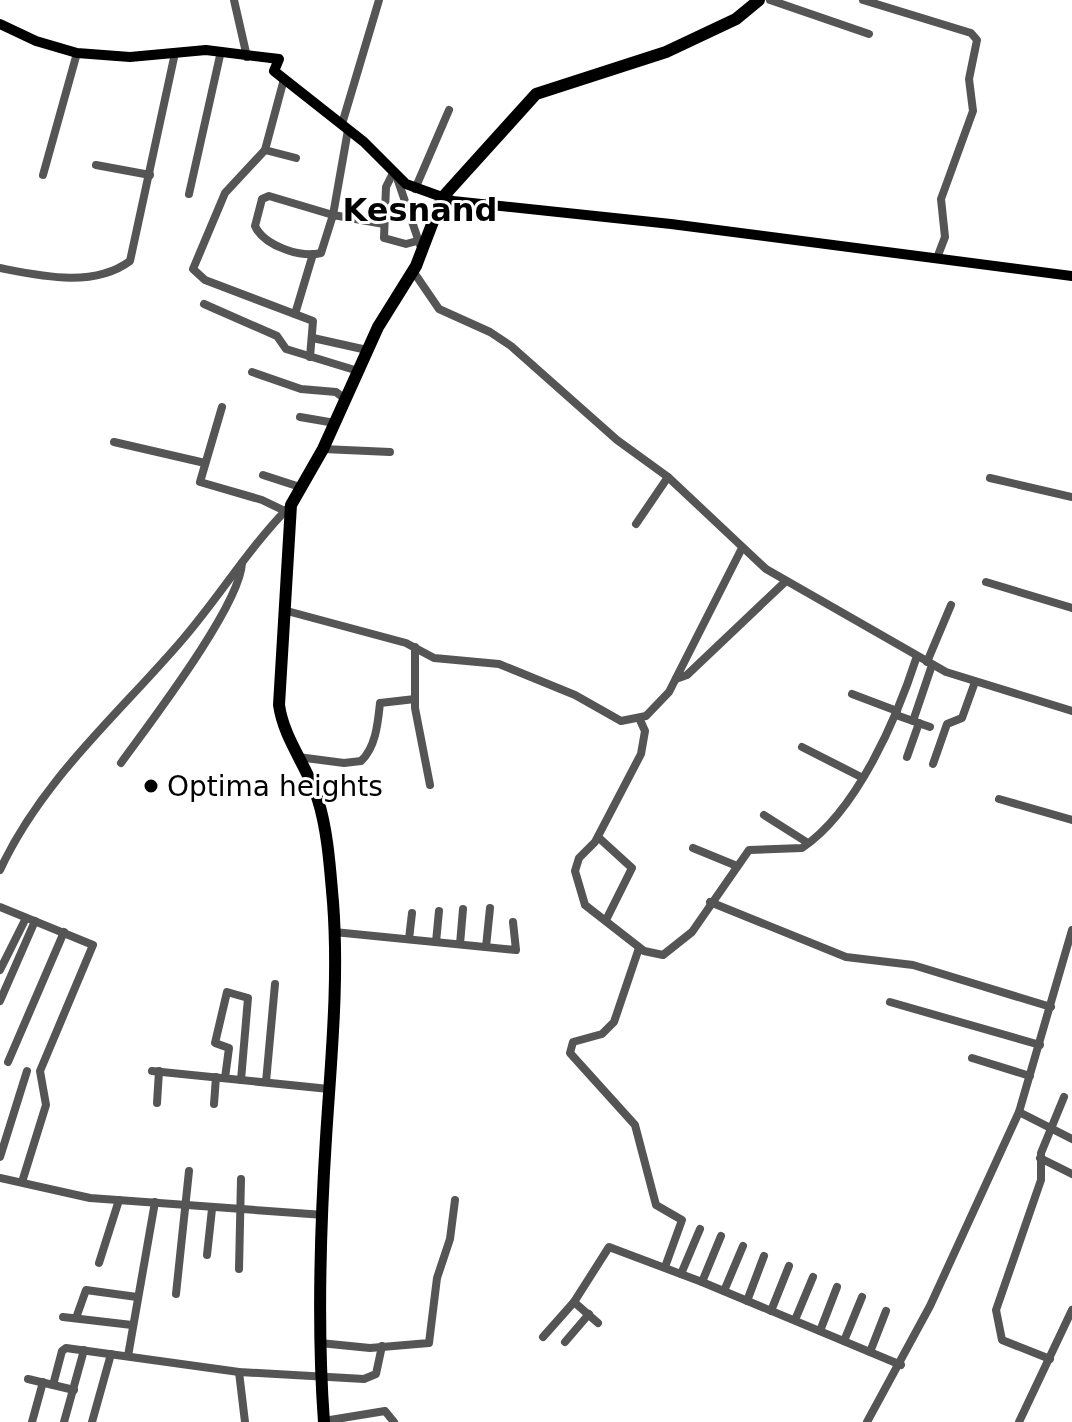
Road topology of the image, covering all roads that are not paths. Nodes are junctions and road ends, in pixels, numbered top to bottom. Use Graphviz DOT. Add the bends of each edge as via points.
graph roads {
  1 [pos="234,0"];
  2 [pos="379,0"];
  3 [pos="759,0"];
  4 [pos="770,0"];
  5 [pos="863,0"];
  6 [pos="0,24"];
  7 [pos="869,34"];
  8 [pos="221,51"];
  9 [pos="77,53"];
  10 [pos="175,53"];
  11 [pos="247,57"];
  12 [pos="284,79"];
  13 [pos="449,110"];
  14 [pos="345,127"];
  15 [pos="265,150"];
  16 [pos="296,158"];
  17 [pos="96,165"];
  18 [pos="395,173"];
  19 [pos="43,175"];
  20 [pos="150,175"];
  21 [pos="415,189"];
  22 [pos="189,194"];
  23 [pos="442,198"];
  24 [pos="333,215"];
  25 [pos="384,224"];
  26 [pos="419,244"];
  27 [pos="313,254"];
  28 [pos="937,258"];
  29 [pos="0,268"];
  30 [pos="413,271"];
  31 [pos="1072,276"];
  32 [pos="204,304"];
  33 [pos="295,314"];
  34 [pos="313,338"];
  35 [pos="367,350"];
  36 [pos="310,357"];
  37 [pos="358,371"];
  38 [pos="252,372"];
  39 [pos="345,399"];
  40 [pos="222,407"];
  41 [pos="300,417"];
  42 [pos="335,423"];
  43 [pos="114,442"];
  44 [pos="323,449"];
  45 [pos="390,452"];
  46 [pos="205,463"];
  47 [pos="263,475"];
  48 [pos="668,477"];
  49 [pos="990,478"];
  50 [pos="300,487"];
  51 [pos="1072,497"];
  52 [pos="288,508"];
  53 [pos="636,524"];
  54 [pos="741,550"];
  55 [pos="242,563"];
  56 [pos="786,581"];
  57 [pos="986,582"];
  58 [pos="951,605"];
  59 [pos="1072,608"];
  60 [pos="287,611"];
  61 [pos="415,647"];
  62 [pos="917,656"];
  63 [pos="929,664"];
  64 [pos="676,679"];
  65 [pos="975,682"];
  66 [pos="852,694"];
  67 [pos="415,699"];
  68 [pos="1072,711"];
  69 [pos="897,713"];
  70 [pos="640,720"];
  71 [pos="916,722"];
  72 [pos="930,727"];
  73 [pos="802,747"];
  74 [pos="298,757"];
  75 [pos="907,757"];
  76 [pos="121,763"];
  77 [pos="933,764"];
  78 [pos="861,777"];
  79 [pos="430,785"];
  80 [pos="999,799"];
  81 [pos="764,815"];
  82 [pos="1072,820"];
  83 [pos="598,837"];
  84 [pos="808,843"];
  85 [pos="693,848"];
  86 [pos="737,866"];
  87 [pos="0,870"];
  88 [pos="710,902"];
  89 [pos="0,907"];
  90 [pos="490,908"];
  91 [pos="463,909"];
  92 [pos="439,911"];
  93 [pos="412,913"];
  94 [pos="31,919"];
  95 [pos="606,920"];
  96 [pos="513,922"];
  97 [pos="1072,930"];
  98 [pos="64,932"];
  99 [pos="334,932"];
  100 [pos="409,939"];
  101 [pos="436,942"];
  102 [pos="460,944"];
  103 [pos="486,947"];
  104 [pos="639,948"];
  105 [pos="1,965"];
  106 [pos="275,984"];
  107 [pos="0,1001"];
  108 [pos="890,1002"];
  109 [pos="1051,1007"];
  110 [pos="1040,1045"];
  111 [pos="972,1058"];
  112 [pos="8,1062"];
  113 [pos="27,1071"];
  114 [pos="1030,1076"];
  115 [pos="221,1078"];
  116 [pos="241,1080"];
  117 [pos="266,1082"];
  118 [pos="329,1089"];
  119 [pos="1064,1097"];
  120 [pos="157,1103"];
  121 [pos="214,1104"];
  122 [pos="1019,1112"];
  123 [pos="1051,1128"];
  124 [pos="1072,1139"];
  125 [pos="0,1157"];
  126 [pos="1040,1158"];
  127 [pos="189,1171"];
  128 [pos="1072,1174"];
  129 [pos="0,1178"];
  130 [pos="241,1179"];
  131 [pos="22,1182"];
  132 [pos="119,1200"];
  133 [pos="455,1200"];
  134 [pos="155,1202"];
  135 [pos="185,1205"];
  136 [pos="212,1209"];
  137 [pos="243,1211"];
  138 [pos="324,1215"];
  139 [pos="700,1229"];
  140 [pos="721,1236"];
  141 [pos="743,1246"];
  142 [pos="207,1255"];
  143 [pos="764,1256"];
  144 [pos="99,1263"];
  145 [pos="789,1266"];
  146 [pos="665,1267"];
  147 [pos="239,1269"];
  148 [pos="681,1274"];
  149 [pos="813,1277"];
  150 [pos="702,1282"];
  151 [pos="837,1287"];
  152 [pos="724,1291"];
  153 [pos="176,1294"];
  154 [pos="137,1297"];
  155 [pos="862,1297"];
  156 [pos="747,1301"];
  157 [pos="574,1302"];
  158 [pos="1072,1310"];
  159 [pos="771,1311"];
  160 [pos="886,1311"];
  161 [pos="589,1314"];
  162 [pos="63,1317"];
  163 [pos="76,1318"];
  164 [pos="795,1320"];
  165 [pos="598,1323"];
  166 [pos="132,1325"];
  167 [pos="820,1331"];
  168 [pos="543,1337"];
  169 [pos="844,1341"];
  170 [pos="565,1342"];
  171 [pos="320,1343"];
  172 [pos="382,1346"];
  173 [pos="84,1350"];
  174 [pos="870,1352"];
  175 [pos="111,1354"];
  176 [pos="128,1356"];
  177 [pos="1050,1359"];
  178 [pos="901,1365"];
  179 [pos="239,1372"];
  180 [pos="321,1377"];
  181 [pos="28,1379"];
  182 [pos="48,1384"];
  183 [pos="74,1390"];
  184 [pos="32,1422"];
  185 [pos="64,1422"];
  186 [pos="92,1422"];
  187 [pos="245,1422"];
  188 [pos="324,1422"];
  189 [pos="394,1422"];
  190 [pos="867,1422"];
  191 [pos="1019,1422"];
  1 -- 11 [label="street"];
  2 -- 14 [label="street"];
  3 -- 23 [label="highway" via="736,19 666,52 536,94"];
  4 -- 7 [label="street"];
  5 -- 28 [label="street" via="971,33 977,40 969,79 973,111 941,199 944,240"];
  6 -- 9 [label="main road"];
  8 -- 10 [label="main road"];
  8 -- 11 [label="main road"];
  8 -- 22 [label="street"];
  9 -- 10 [label="main road"];
  9 -- 19 [label="street"];
  10 -- 20 [label="street"];
  11 -- 12 [label="main road" via="279,59 274,71"];
  12 -- 14 [label="main road"];
  12 -- 15 [label="street"];
  13 -- 21 [label="street"];
  14 -- 18 [label="main road"];
  14 -- 24 [label="street"];
  15 -- 16 [label="street"];
  15 -- 33 [label="street" via="225,193 193,269 205,280"];
  17 -- 20 [label="street"];
  18 -- 21 [label="main road"];
  18 -- 25 [label="street" via="386,187"];
  18 -- 26 [label="street"];
  20 -- 29 [label="street" via="137,241 122,267 53,278"];
  21 -- 23 [label="main road"];
  23 -- 26 [label="highway"];
  23 -- 28 [label="main road"];
  24 -- 25 [label="street"];
  24 -- 27 [label="street" via="323,250"];
  24 -- 27 [label="street" via="274,197 262,199 254,221 262,238"];
  25 -- 26 [label="street" via="386,239"];
  26 -- 30 [label="highway"];
  27 -- 33 [label="street"];
  28 -- 31 [label="main road"];
  30 -- 35 [label="highway"];
  30 -- 48 [label="street" via="439,309 500,337 617,440"];
  32 -- 36 [label="street" via="277,336 286,349"];
  33 -- 34 [label="street" via="313,321"];
  34 -- 35 [label="street"];
  34 -- 36 [label="street"];
  35 -- 37 [label="highway"];
  36 -- 37 [label="street"];
  37 -- 39 [label="highway"];
  38 -- 39 [label="street" via="301,389 336,392"];
  39 -- 42 [label="highway"];
  40 -- 46 [label="street"];
  41 -- 42 [label="street"];
  42 -- 44 [label="highway"];
  43 -- 46 [label="street"];
  44 -- 45 [label="street"];
  44 -- 50 [label="highway"];
  46 -- 52 [label="street" via="200,482"];
  47 -- 50 [label="street"];
  48 -- 53 [label="street"];
  48 -- 54 [label="street"];
  49 -- 51 [label="street"];
  50 -- 52 [label="highway"];
  52 -- 55 [label="street"];
  52 -- 60 [label="highway"];
  54 -- 56 [label="street"];
  54 -- 64 [label="street"];
  55 -- 76 [label="street" via="210,634"];
  55 -- 87 [label="street" via="143,686 76,754 22,829"];
  56 -- 62 [label="street"];
  56 -- 64 [label="street" via="687,675"];
  57 -- 59 [label="street"];
  58 -- 63 [label="street"];
  60 -- 61 [label="street"];
  60 -- 74 [label="highway" via="279,705"];
  61 -- 67 [label="street"];
  61 -- 70 [label="street" via="434,658 499,664 575,695 617,720"];
  62 -- 63 [label="street"];
  62 -- 69 [label="street"];
  63 -- 65 [label="street"];
  63 -- 71 [label="street"];
  64 -- 70 [label="street" via="663,701"];
  65 -- 68 [label="street"];
  65 -- 77 [label="street" via="962,718 947,724"];
  66 -- 69 [label="street"];
  67 -- 74 [label="street" via="380,703 369,752 361,761"];
  67 -- 79 [label="street"];
  69 -- 71 [label="street"];
  69 -- 78 [label="street"];
  70 -- 83 [label="street" via="643,749"];
  71 -- 72 [label="street"];
  71 -- 75 [label="street"];
  73 -- 78 [label="street"];
  74 -- 99 [label="highway" via="322,820"];
  78 -- 84 [label="street" via="838,813"];
  80 -- 82 [label="street"];
  81 -- 84 [label="street"];
  83 -- 95 [label="street" via="575,871 583,901"];
  83 -- 95 [label="street" via="632,868"];
  84 -- 86 [label="street" via="799,848 752,849"];
  85 -- 86 [label="street"];
  86 -- 88 [label="street"];
  88 -- 104 [label="street" via="692,932 666,954"];
  88 -- 109 [label="street" via="846,957 913,965"];
  89 -- 94 [label="street"];
  90 -- 103 [label="street"];
  91 -- 102 [label="street"];
  92 -- 101 [label="street"];
  93 -- 100 [label="street"];
  94 -- 98 [label="street"];
  94 -- 105 [label="street"];
  94 -- 107 [label="street"];
  95 -- 104 [label="street"];
  96 -- 103 [label="street" via="516,950"];
  97 -- 109 [label="street"];
  98 -- 112 [label="street"];
  98 -- 131 [label="street" via="93,947 40,1071 46,1101"];
  99 -- 100 [label="street"];
  99 -- 118 [label="highway" via="335,1027"];
  100 -- 101 [label="street"];
  101 -- 102 [label="street"];
  102 -- 103 [label="street"];
  104 -- 146 [label="street" via="614,1022 602,1034 573,1042 570,1053 635,1125 655,1203 682,1220"];
  106 -- 117 [label="street"];
  108 -- 110 [label="street"];
  109 -- 110 [label="street"];
  110 -- 114 [label="street"];
  111 -- 114 [label="street"];
  113 -- 125 [label="street"];
  114 -- 122 [label="street"];
  115 -- 116 [label="street"];
  115 -- 116 [label="street" via="229,1048 215,1041 227,992 248,998"];
  115 -- 120 [label="street" via="155,1071"];
  115 -- 121 [label="street"];
  116 -- 117 [label="street"];
  117 -- 118 [label="street"];
  118 -- 138 [label="highway"];
  119 -- 123 [label="street"];
  122 -- 123 [label="street"];
  122 -- 178 [label="street"];
  123 -- 124 [label="street"];
  123 -- 126 [label="street"];
  126 -- 128 [label="street"];
  126 -- 177 [label="street" via="1041,1180 995,1315 1002,1340"];
  127 -- 135 [label="street"];
  129 -- 131 [label="street"];
  130 -- 137 [label="street"];
  131 -- 132 [label="street"];
  132 -- 134 [label="street"];
  132 -- 144 [label="street"];
  133 -- 172 [label="street" via="450,1239 435,1285 429,1343"];
  134 -- 135 [label="street"];
  134 -- 154 [label="street"];
  135 -- 136 [label="street"];
  135 -- 153 [label="street"];
  136 -- 137 [label="street"];
  136 -- 142 [label="street"];
  137 -- 138 [label="street"];
  137 -- 147 [label="street"];
  138 -- 171 [label="highway"];
  139 -- 148 [label="street"];
  140 -- 150 [label="street"];
  141 -- 152 [label="street"];
  143 -- 156 [label="street"];
  145 -- 159 [label="street"];
  146 -- 148 [label="street"];
  146 -- 157 [label="street" via="607,1247"];
  148 -- 150 [label="street"];
  149 -- 164 [label="street"];
  150 -- 152 [label="street"];
  151 -- 167 [label="street"];
  152 -- 156 [label="street"];
  154 -- 163 [label="street" via="86,1290"];
  154 -- 166 [label="street"];
  155 -- 169 [label="street"];
  156 -- 159 [label="street"];
  157 -- 161 [label="street"];
  157 -- 168 [label="street"];
  158 -- 177 [label="street"];
  159 -- 164 [label="street"];
  160 -- 174 [label="street"];
  161 -- 165 [label="street"];
  161 -- 170 [label="street"];
  162 -- 163 [label="street"];
  163 -- 166 [label="street"];
  164 -- 167 [label="street"];
  166 -- 176 [label="street"];
  167 -- 169 [label="street"];
  169 -- 174 [label="street"];
  171 -- 172 [label="street"];
  171 -- 180 [label="highway"];
  172 -- 180 [label="street" via="371,1378"];
  173 -- 175 [label="street"];
  173 -- 182 [label="street" via="63,1349"];
  173 -- 183 [label="street"];
  174 -- 178 [label="street"];
  175 -- 176 [label="street"];
  175 -- 186 [label="street"];
  176 -- 179 [label="street"];
  177 -- 191 [label="street"];
  178 -- 190 [label="street"];
  179 -- 180 [label="street"];
  179 -- 187 [label="street"];
  180 -- 188 [label="highway"];
  181 -- 182 [label="street"];
  182 -- 183 [label="street"];
  182 -- 184 [label="street"];
  183 -- 185 [label="street"];
  188 -- 189 [label="street" via="385,1411"];
}
